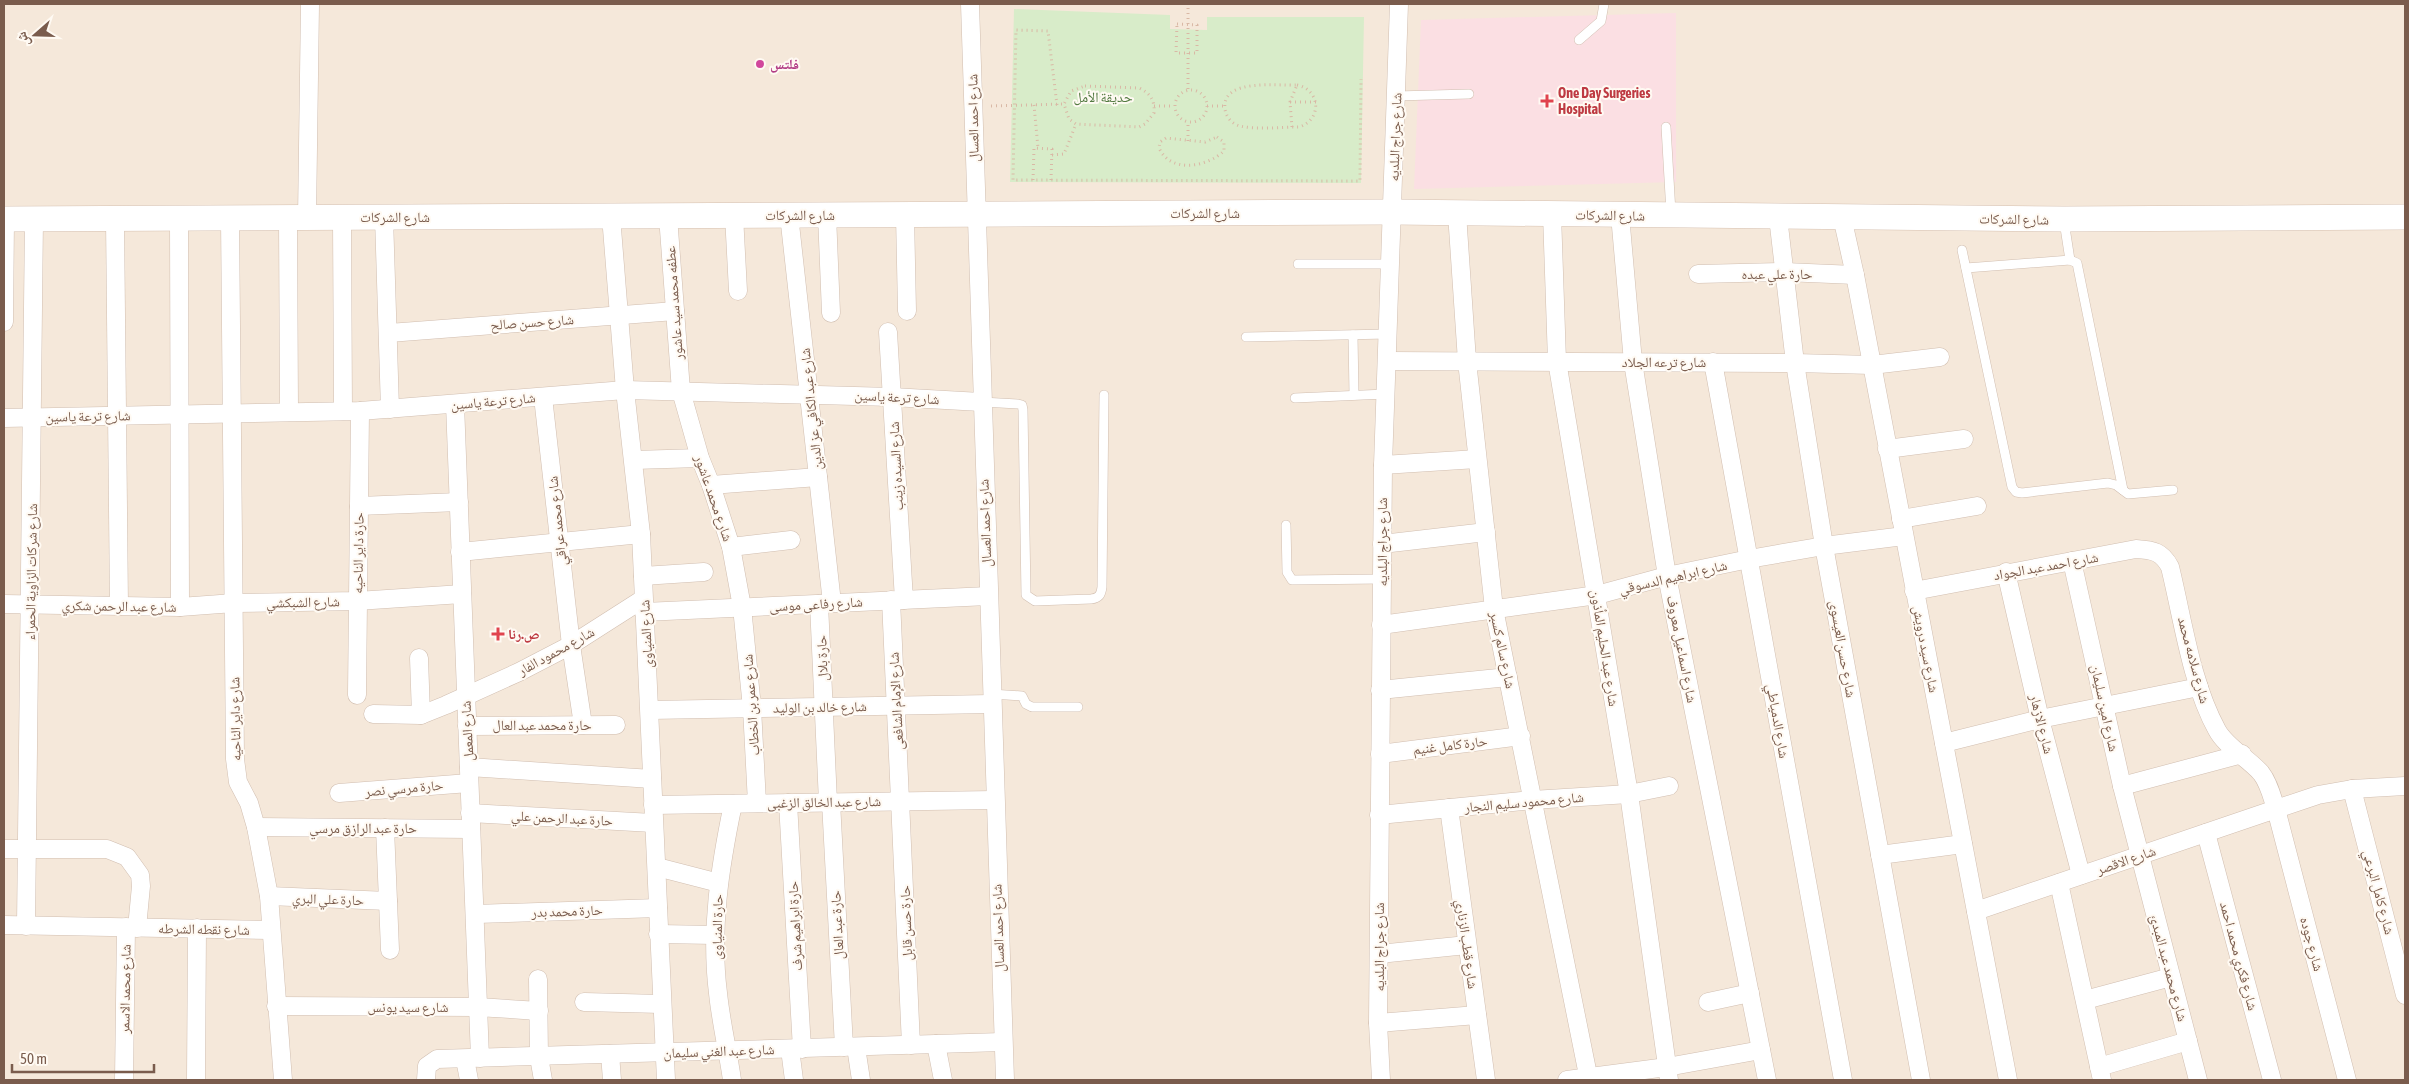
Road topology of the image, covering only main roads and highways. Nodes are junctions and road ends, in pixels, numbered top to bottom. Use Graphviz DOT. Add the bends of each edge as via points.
graph roads {
  1 [pos="2405,217"];
  2 [pos="4,219"];
  1 -- 2 [label="main road, شارع الشركات" via="2064,220 1393,212"];
}
